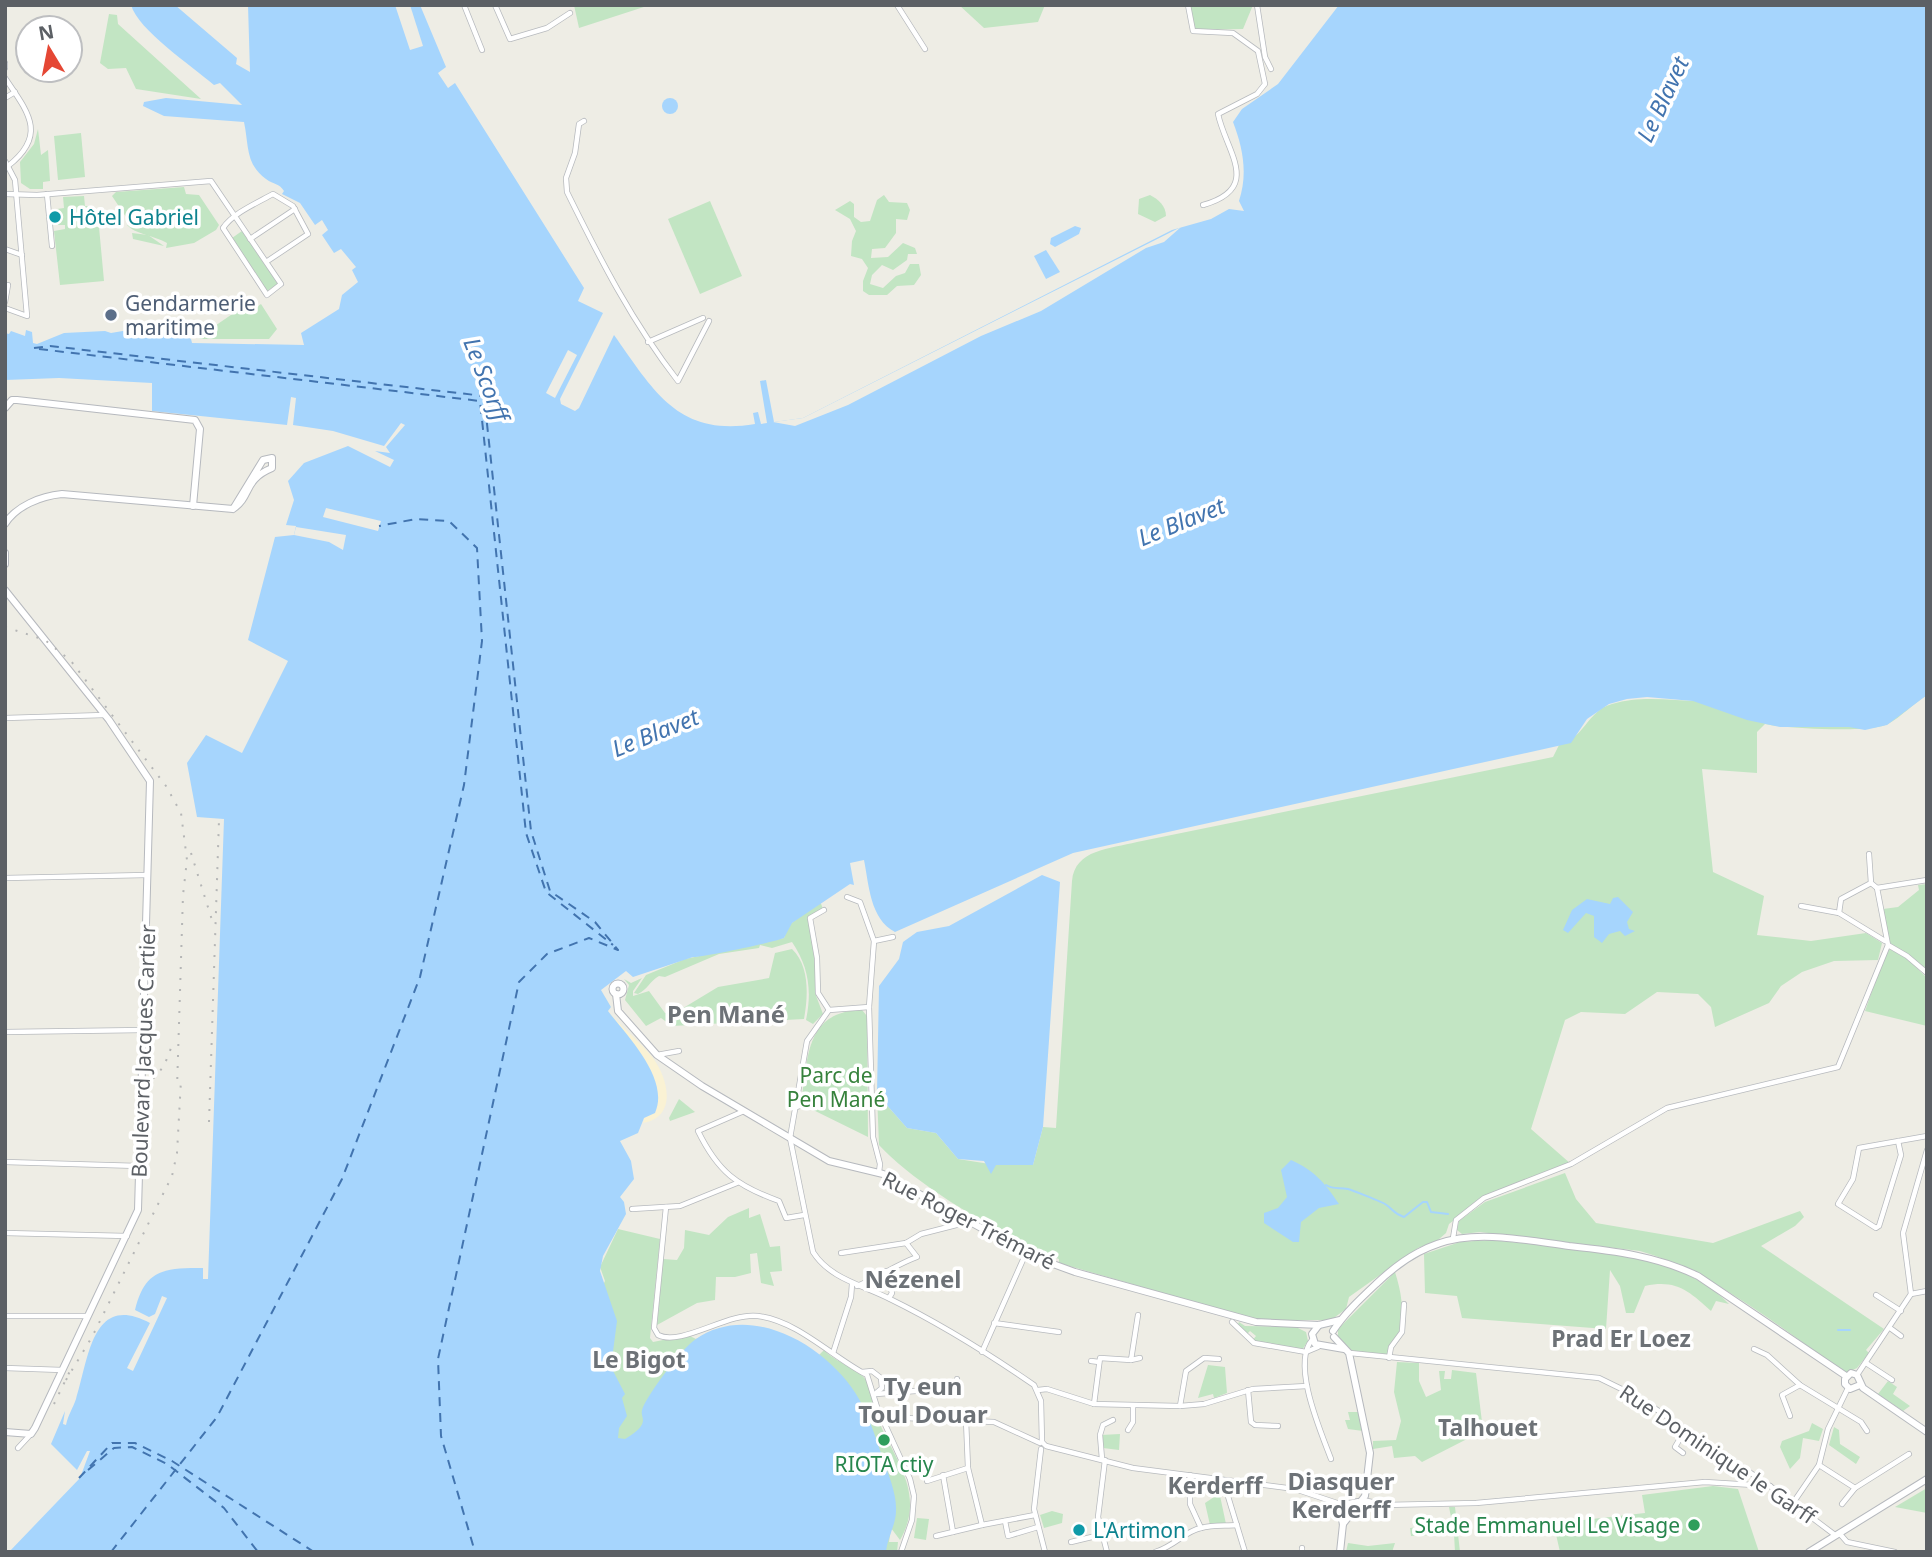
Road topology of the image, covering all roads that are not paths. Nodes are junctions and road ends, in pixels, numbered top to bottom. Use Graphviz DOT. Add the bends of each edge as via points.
graph roads {
  1 [pos="464,5"];
  2 [pos="495,5"];
  3 [pos="897,5"];
  4 [pos="1188,5"];
  5 [pos="1257,5"];
  6 [pos="570,13"];
  7 [pos="925,49"];
  8 [pos="482,50"];
  9 [pos="5,63"];
  10 [pos="5,68"];
  11 [pos="1270,69"];
  12 [pos="5,78"];
  13 [pos="15,92"];
  14 [pos="5,99"];
  15 [pos="584,121"];
  16 [pos="7,164"];
  17 [pos="16,193"];
  18 [pos="5,194"];
  19 [pos="47,194"];
  20 [pos="1203,205"];
  21 [pos="295,209"];
  22 [pos="235,217"];
  23 [pos="250,239"];
  24 [pos="51,246"];
  25 [pos="5,249"];
  26 [pos="22,255"];
  27 [pos="266,262"];
  28 [pos="8,285"];
  29 [pos="5,302"];
  30 [pos="5,308"];
  31 [pos="703,318"];
  32 [pos="709,321"];
  33 [pos="648,342"];
  34 [pos="6,406"];
  35 [pos="193,506"];
  36 [pos="233,509"];
  37 [pos="5,524"];
  38 [pos="5,553"];
  39 [pos="5,564"];
  40 [pos="5,590"];
  41 [pos="105,715"];
  42 [pos="5,718"];
  43 [pos="1869,853"];
  44 [pos="147,875"];
  45 [pos="5,878"];
  46 [pos="1927,880"];
  47 [pos="1871,883"];
  48 [pos="1877,888"];
  49 [pos="847,897"];
  50 [pos="1801,906"];
  51 [pos="824,910"];
  52 [pos="1839,913"];
  53 [pos="893,937"];
  54 [pos="874,941"];
  55 [pos="1887,943"];
  56 [pos="1927,973"];
  57 [pos="616,994"];
  58 [pos="869,1007"];
  59 [pos="829,1010"];
  60 [pos="144,1030"];
  61 [pos="5,1032"];
  62 [pos="679,1051"];
  63 [pos="657,1055"];
  64 [pos="811,1102"];
  65 [pos="797,1107"];
  66 [pos="744,1111"];
  67 [pos="1927,1136"];
  68 [pos="790,1138"];
  69 [pos="1898,1141"];
  70 [pos="1927,1150"];
  71 [pos="5,1162"];
  72 [pos="139,1166"];
  73 [pos="879,1172"];
  74 [pos="737,1183"];
  75 [pos="666,1207"];
  76 [pos="632,1209"];
  77 [pos="804,1215"];
  78 [pos="968,1222"];
  79 [pos="5,1233"];
  80 [pos="128,1237"];
  81 [pos="1453,1238"];
  82 [pos="906,1243"];
  83 [pos="841,1253"];
  84 [pos="1026,1253"];
  85 [pos="886,1271"];
  86 [pos="854,1285"];
  87 [pos="1927,1291"];
  88 [pos="1911,1294"];
  89 [pos="1876,1295"];
  90 [pos="889,1298"];
  91 [pos="1404,1304"];
  92 [pos="1900,1311"];
  93 [pos="5,1315"];
  94 [pos="88,1315"];
  95 [pos="1138,1315"];
  96 [pos="1340,1320"];
  97 [pos="1232,1322"];
  98 [pos="994,1323"];
  99 [pos="1298,1325"];
  100 [pos="1318,1325"];
  101 [pos="1327,1325"];
  102 [pos="1889,1328"];
  103 [pos="1059,1332"];
  104 [pos="1333,1334"];
  105 [pos="1901,1336"];
  106 [pos="1312,1337"];
  107 [pos="1329,1346"];
  108 [pos="1318,1347"];
  109 [pos="1754,1349"];
  110 [pos="1346,1351"];
  111 [pos="982,1352"];
  112 [pos="1306,1352"];
  113 [pos="833,1353"];
  114 [pos="1140,1358"];
  115 [pos="1389,1358"];
  116 [pos="1219,1359"];
  117 [pos="1131,1360"];
  118 [pos="1091,1361"];
  119 [pos="1099,1362"];
  120 [pos="1866,1363"];
  121 [pos="5,1368"];
  122 [pos="62,1370"];
  123 [pos="861,1372"];
  124 [pos="1857,1375"];
  125 [pos="1846,1376"];
  126 [pos="957,1379"];
  127 [pos="1892,1380"];
  128 [pos="1800,1385"];
  129 [pos="1860,1385"];
  130 [pos="1307,1386"];
  131 [pos="1848,1388"];
  132 [pos="1038,1390"];
  133 [pos="1248,1390"];
  134 [pos="876,1394"];
  135 [pos="1094,1404"];
  136 [pos="1133,1406"];
  137 [pos="1180,1406"];
  138 [pos="1838,1406"];
  139 [pos="1790,1416"];
  140 [pos="882,1417"];
  141 [pos="966,1420"];
  142 [pos="1113,1420"];
  143 [pos="1278,1426"];
  144 [pos="1128,1430"];
  145 [pos="1685,1430"];
  146 [pos="1867,1431"];
  147 [pos="5,1432"];
  148 [pos="1927,1432"];
  149 [pos="31,1434"];
  150 [pos="1043,1445"];
  151 [pos="18,1448"];
  152 [pos="1683,1453"];
  153 [pos="1909,1454"];
  154 [pos="1103,1459"];
  155 [pos="1331,1459"];
  156 [pos="1819,1465"];
  157 [pos="968,1468"];
  158 [pos="943,1475"];
  159 [pos="1190,1475"];
  160 [pos="1223,1480"];
  161 [pos="927,1481"];
  162 [pos="1927,1481"];
  163 [pos="1770,1486"];
  164 [pos="1855,1488"];
  165 [pos="1362,1501"];
  166 [pos="1793,1503"];
  167 [pos="1842,1504"];
  168 [pos="1343,1509"];
  169 [pos="1035,1515"];
  170 [pos="1005,1521"];
  171 [pos="982,1525"];
  172 [pos="1237,1525"];
  173 [pos="1038,1527"];
  174 [pos="1201,1528"];
  175 [pos="953,1532"];
  176 [pos="1837,1534"];
  177 [pos="1100,1535"];
  178 [pos="936,1536"];
  179 [pos="1071,1542"];
  180 [pos="1172,1549"];
  181 [pos="901,1552"];
  182 [pos="1045,1552"];
  183 [pos="1107,1552"];
  184 [pos="1155,1552"];
  185 [pos="1245,1552"];
  186 [pos="1340,1552"];
  187 [pos="1809,1552"];
  188 [pos="1895,1552"];
  1 -- 8 [label="street"];
  2 -- 6 [label="street" via="510,39 547,28"];
  3 -- 7 [label="street"];
  4 -- 20 [label="street" via="1193,31 1233,33 1258,51 1265,83 1257,94 1219,114 1234,150 1236,176 1233,190 1224,199"];
  5 -- 11 [label="street"];
  9 -- 10 [label="street"];
  12 -- 13 [label="street"];
  13 -- 14 [label="street"];
  13 -- 16 [label="street" via="28,112 31,139"];
  15 -- 33 [label="street" via="579,124 566,178 567,192 612,284"];
  16 -- 17 [label="street"];
  17 -- 18 [label="street"];
  17 -- 19 [label="street"];
  17 -- 26 [label="street"];
  19 -- 22 [label="street" via="211,181"];
  19 -- 24 [label="street"];
  21 -- 22 [label="street" via="272,194"];
  21 -- 23 [label="street"];
  21 -- 27 [label="street" via="308,234"];
  22 -- 23 [label="street"];
  22 -- 27 [label="street" via="223,228 267,295 281,284"];
  23 -- 27 [label="street"];
  25 -- 26 [label="street"];
  26 -- 30 [label="street" via="27,316"];
  28 -- 29 [label="street"];
  31 -- 33 [label="street"];
  32 -- 33 [label="street" via="678,381"];
  34 -- 35 [label="street" via="17,400 195,420 200,429"];
  35 -- 36 [label="street"];
  35 -- 37 [label="street" via="62,494 19,509"];
  36 -- 36 [label="street" via="256,475 272,468 272,458 262,460"];
  38 -- 39 [label="street"];
  40 -- 41 [label="street"];
  41 -- 42 [label="street"];
  41 -- 44 [label="street, Boulevard Jacques Cartier" via="150,781"];
  43 -- 47 [label="street"];
  44 -- 45 [label="street"];
  44 -- 60 [label="street, Boulevard Jacques Cartier"];
  46 -- 48 [label="street"];
  47 -- 48 [label="street"];
  47 -- 52 [label="street" via="1841,899"];
  48 -- 55 [label="street"];
  49 -- 54 [label="street" via="860,902"];
  50 -- 52 [label="street"];
  51 -- 59 [label="street" via="810,918 818,993"];
  52 -- 55 [label="street"];
  53 -- 54 [label="street"];
  54 -- 58 [label="street"];
  55 -- 56 [label="street"];
  55 -- 81 [label="street" via="1838,1067 1667,1108 1571,1164 1483,1198 1456,1220"];
  57 -- 63 [label="street, Rue Roger Trémaré" via="618,1011"];
  58 -- 59 [label="street"];
  58 -- 73 [label="street" via="873,1137"];
  59 -- 65 [label="street" via="807,1041"];
  60 -- 61 [label="street"];
  60 -- 72 [label="street, Boulevard Jacques Cartier"];
  62 -- 63 [label="street"];
  63 -- 66 [label="street, Rue Roger Trémaré"];
  64 -- 65 [label="street"];
  65 -- 68 [label="street"];
  66 -- 68 [label="street, Rue Roger Trémaré"];
  66 -- 74 [label="street" via="698,1130 714,1159"];
  67 -- 69 [label="street"];
  68 -- 73 [label="street, Rue Roger Trémaré" via="835,1164"];
  68 -- 77 [label="street"];
  69 -- 69 [label="street" via="1858,1148 1853,1179 1838,1204 1876,1228 1901,1155"];
  70 -- 88 [label="street" via="1903,1233"];
  71 -- 72 [label="street"];
  72 -- 80 [label="street, Boulevard Jacques Cartier" via="138,1210"];
  73 -- 78 [label="street, Rue Roger Trémaré"];
  74 -- 75 [label="street" via="687,1204"];
  74 -- 77 [label="street" via="779,1201 786,1218"];
  75 -- 76 [label="street"];
  75 -- 113 [label="street" via="654,1328 658,1335 673,1338 734,1316 757,1315 779,1321"];
  77 -- 86 [label="street" via="818,1260"];
  78 -- 82 [label="street"];
  78 -- 84 [label="street, Rue Roger Trémaré"];
  79 -- 80 [label="street"];
  80 -- 94 [label="street, Boulevard Jacques Cartier"];
  81 -- 96 [label="street" via="1401,1263"];
  81 -- 125 [label="street" via="1493,1236 1639,1254 1662,1261 1698,1276"];
  82 -- 83 [label="street"];
  82 -- 85 [label="street" via="917,1257"];
  84 -- 98 [label="street"];
  84 -- 99 [label="street, Rue Roger Trémaré" via="1075,1272 1245,1320"];
  85 -- 86 [label="street"];
  85 -- 90 [label="street" via="892,1293"];
  86 -- 90 [label="street"];
  86 -- 113 [label="street"];
  87 -- 88 [label="street"];
  88 -- 92 [label="street"];
  89 -- 92 [label="street"];
  90 -- 111 [label="street"];
  91 -- 115 [label="street" via="1402,1332"];
  92 -- 102 [label="street"];
  93 -- 94 [label="street"];
  94 -- 122 [label="street, Boulevard Jacques Cartier"];
  95 -- 117 [label="street"];
  96 -- 101 [label="street"];
  96 -- 104 [label="street"];
  97 -- 112 [label="street" via="1254,1343"];
  98 -- 103 [label="street"];
  98 -- 111 [label="street"];
  99 -- 100 [label="street, Rue Roger Trémaré"];
  99 -- 106 [label="street"];
  100 -- 101 [label="street"];
  100 -- 106 [label="street"];
  101 -- 104 [label="street"];
  102 -- 105 [label="street"];
  102 -- 120 [label="street"];
  104 -- 107 [label="street"];
  104 -- 110 [label="street"];
  106 -- 108 [label="street"];
  106 -- 112 [label="street"];
  107 -- 108 [label="street"];
  107 -- 110 [label="street"];
  108 -- 112 [label="street"];
  109 -- 128 [label="street" via="1767,1354"];
  110 -- 115 [label="street, Rue Dominique le Garff"];
  110 -- 165 [label="street" via="1369,1442 1368,1482"];
  111 -- 132 [label="street"];
  112 -- 130 [label="street"];
  113 -- 123 [label="street"];
  114 -- 117 [label="street"];
  115 -- 145 [label="street, Rue Dominique le Garff" via="1599,1378 1638,1397"];
  116 -- 137 [label="street" via="1204,1358 1186,1371"];
  117 -- 119 [label="street" via="1100,1358"];
  118 -- 119 [label="street"];
  119 -- 135 [label="street"];
  120 -- 124 [label="street"];
  120 -- 127 [label="street"];
  121 -- 122 [label="street"];
  122 -- 149 [label="street, Boulevard Jacques Cartier"];
  123 -- 134 [label="street"];
  123 -- 134 [label="street" via="872,1371 881,1378 882,1388"];
  124 -- 125 [label="street"];
  124 -- 129 [label="street"];
  125 -- 131 [label="street"];
  126 -- 134 [label="street" via="955,1388"];
  128 -- 138 [label="street"];
  128 -- 139 [label="street" via="1782,1395"];
  129 -- 131 [label="street"];
  129 -- 148 [label="street"];
  130 -- 133 [label="street"];
  130 -- 155 [label="street"];
  131 -- 138 [label="street"];
  132 -- 135 [label="street"];
  132 -- 150 [label="street"];
  133 -- 137 [label="street"];
  133 -- 143 [label="street" via="1251,1422"];
  134 -- 140 [label="street"];
  135 -- 136 [label="street"];
  136 -- 137 [label="street"];
  136 -- 144 [label="street"];
  138 -- 146 [label="street"];
  138 -- 156 [label="street"];
  140 -- 141 [label="street"];
  140 -- 181 [label="street" via="914,1496"];
  141 -- 150 [label="street" via="994,1422"];
  141 -- 157 [label="street"];
  142 -- 154 [label="street" via="1103,1424 1100,1435"];
  145 -- 152 [label="street" via="1675,1447"];
  145 -- 163 [label="street, Rue Dominique le Garff"];
  147 -- 149 [label="street"];
  149 -- 151 [label="street"];
  150 -- 154 [label="street"];
  150 -- 169 [label="street"];
  153 -- 164 [label="street"];
  154 -- 159 [label="street"];
  154 -- 177 [label="street"];
  156 -- 164 [label="street"];
  156 -- 166 [label="street"];
  157 -- 158 [label="street"];
  157 -- 171 [label="street"];
  158 -- 161 [label="street"];
  158 -- 175 [label="street"];
  159 -- 160 [label="street"];
  159 -- 174 [label="street" via="1190,1504"];
  160 -- 168 [label="street" via="1296,1489"];
  160 -- 172 [label="street"];
  162 -- 176 [label="street"];
  163 -- 165 [label="street" via="1705,1482 1476,1503"];
  163 -- 166 [label="street, Rue Dominique le Garff"];
  164 -- 167 [label="street"];
  165 -- 168 [label="street"];
  166 -- 176 [label="street, Rue Dominique le Garff"];
  168 -- 186 [label="street"];
  169 -- 170 [label="street"];
  169 -- 173 [label="street"];
  170 -- 171 [label="street"];
  170 -- 173 [label="street" via="1008,1536"];
  171 -- 175 [label="street"];
  172 -- 174 [label="street"];
  172 -- 185 [label="street"];
  173 -- 182 [label="street"];
  174 -- 180 [label="street" via="1188,1533"];
  175 -- 178 [label="street"];
  176 -- 187 [label="street"];
  176 -- 188 [label="street, Rue Dominique le Garff" via="1847,1542"];
  177 -- 179 [label="street"];
  177 -- 183 [label="street"];
  180 -- 184 [label="street"];
}
